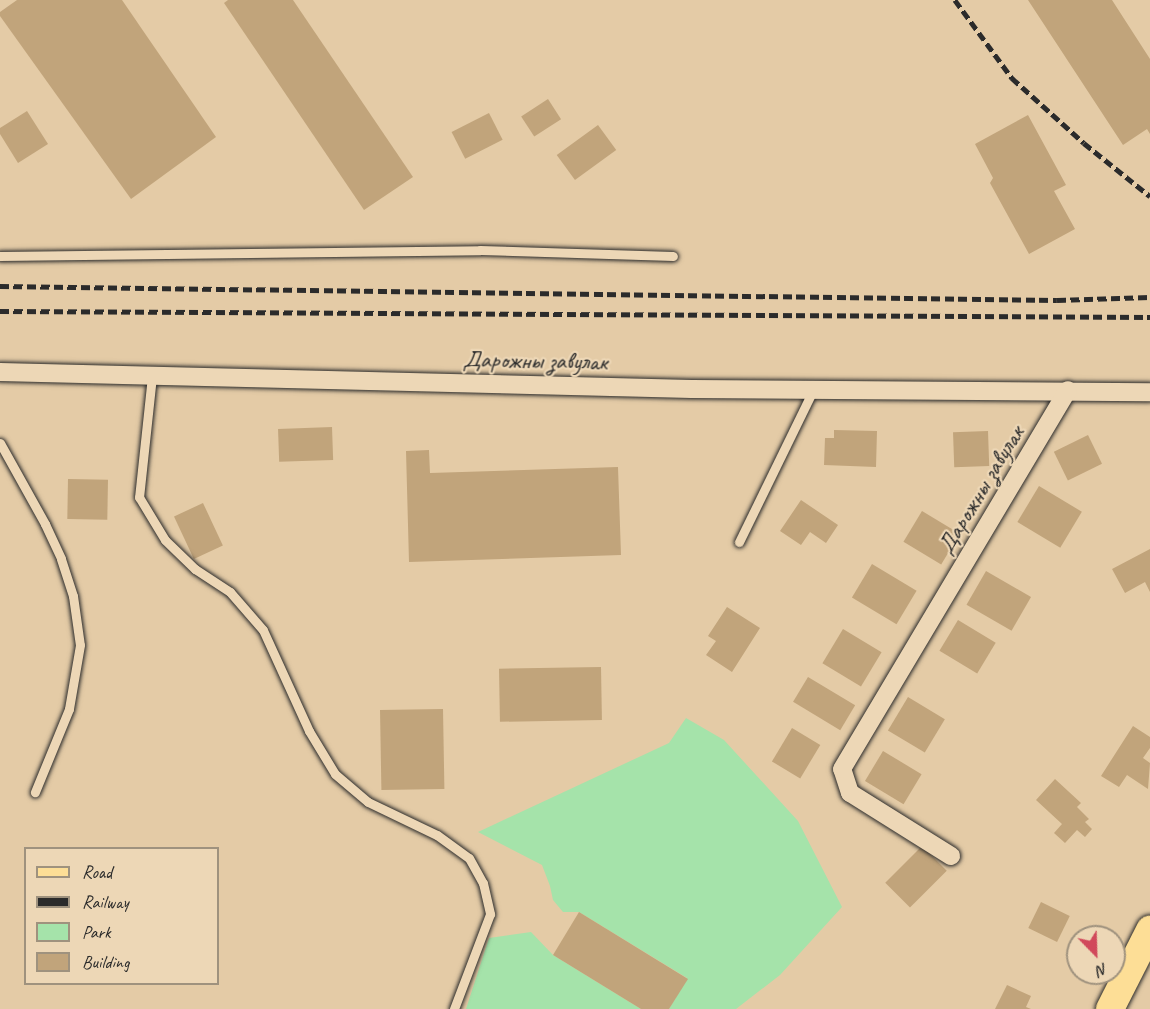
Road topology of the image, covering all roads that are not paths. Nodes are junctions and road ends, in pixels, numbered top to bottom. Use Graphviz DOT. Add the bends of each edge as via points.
graph roads {
  1 [pos="0,256"];
  2 [pos="673,256"];
  3 [pos="0,372"];
  4 [pos="152,376"];
  5 [pos="814,388"];
  6 [pos="1068,390"];
  7 [pos="1150,392"];
  8 [pos="0,443"];
  9 [pos="739,542"];
  10 [pos="35,792"];
  11 [pos="951,856"];
  12 [pos="1150,930"];
  13 [pos="454,1009"];
  14 [pos="1110,1009"];
  1 -- 2 [label="lane" via="468,250"];
  3 -- 4 [label="street, Дарожны завулак"];
  4 -- 5 [label="street, Дарожны завулак" via="692,389"];
  4 -- 13 [label="lane" via="139,496 165,540 195,569 230,592 263,630 309,731 335,774 368,802 437,835 469,858 483,883 490,914"];
  5 -- 6 [label="street, Дарожны завулак"];
  5 -- 9 [label="lane"];
  6 -- 7 [label="street, Дарожны завулак"];
  6 -- 11 [label="street, Дарожны завулак" via="842,769 850,793"];
  8 -- 10 [label="lane" via="60,559 74,596 80,645 69,709"];
  12 -- 14 [label="main road"];
}
